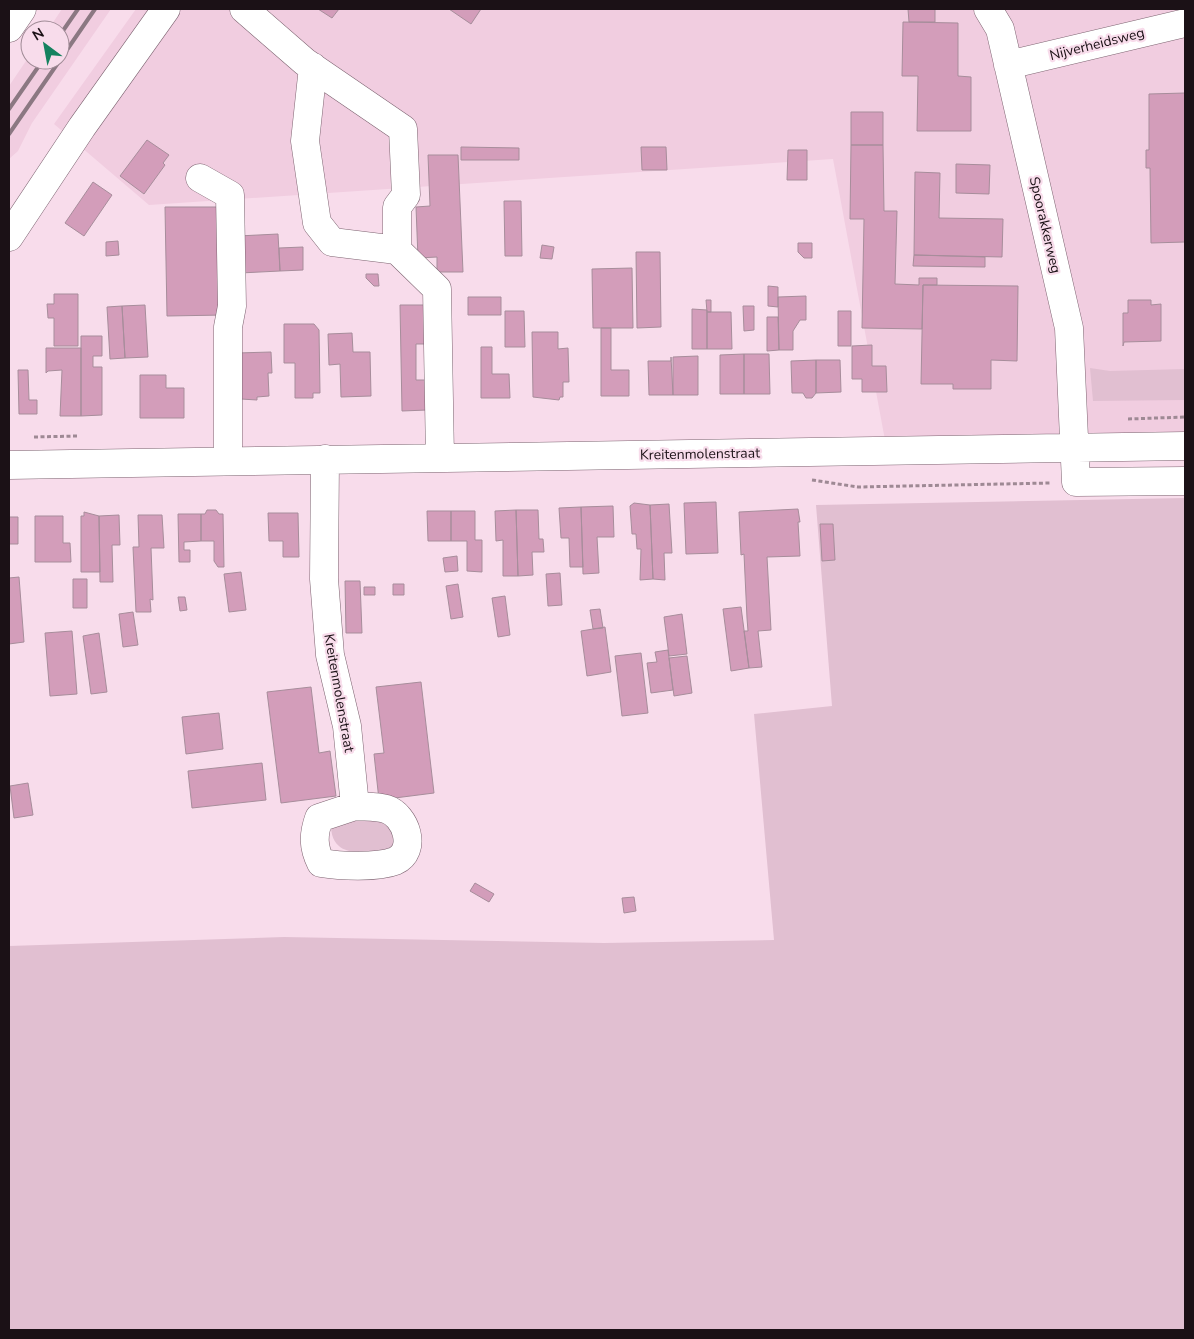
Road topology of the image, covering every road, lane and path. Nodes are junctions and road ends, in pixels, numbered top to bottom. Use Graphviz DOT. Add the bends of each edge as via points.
graph roads {
  1 [pos="22,9"];
  2 [pos="166,9"];
  3 [pos="244,9"];
  4 [pos="988,9"];
  5 [pos="1185,23"];
  6 [pos="9,28"];
  7 [pos="1008,66"];
  8 [pos="313,68"];
  9 [pos="200,178"];
  10 [pos="9,237"];
  11 [pos="397,250"];
  12 [pos="1185,446"];
  13 [pos="1074,447"];
  14 [pos="440,458"];
  15 [pos="325,460"];
  16 [pos="228,461"];
  17 [pos="9,464"];
  18 [pos="1185,481"];
  19 [pos="355,806"];
  1 -- 6 [label="street"];
  2 -- 10 [label="street"];
  3 -- 8 [label="street"];
  4 -- 7 [label="street, Spoorakkerweg" via="1000,29"];
  5 -- 7 [label="street, Nijverheidsweg"];
  7 -- 13 [label="street, Spoorakkerweg" via="1070,328"];
  8 -- 11 [label="street" via="403,129 406,196 397,207"];
  8 -- 11 [label="street" via="305,141 317,223 332,242"];
  9 -- 16 [label="street" via="230,196 232,306 228,327"];
  11 -- 14 [label="street" via="437,289"];
  12 -- 13 [label="street, Kreitenmolenstraat"];
  13 -- 14 [label="street, Kreitenmolenstraat"];
  13 -- 18 [label="street" via="1076,482"];
  14 -- 15 [label="street, Kreitenmolenstraat"];
  15 -- 16 [label="street, Kreitenmolenstraat"];
  15 -- 19 [label="street, Kreitenmolenstraat" via="324,579 330,655 348,726"];
  16 -- 17 [label="street, Kreitenmolenstraat"];
}
